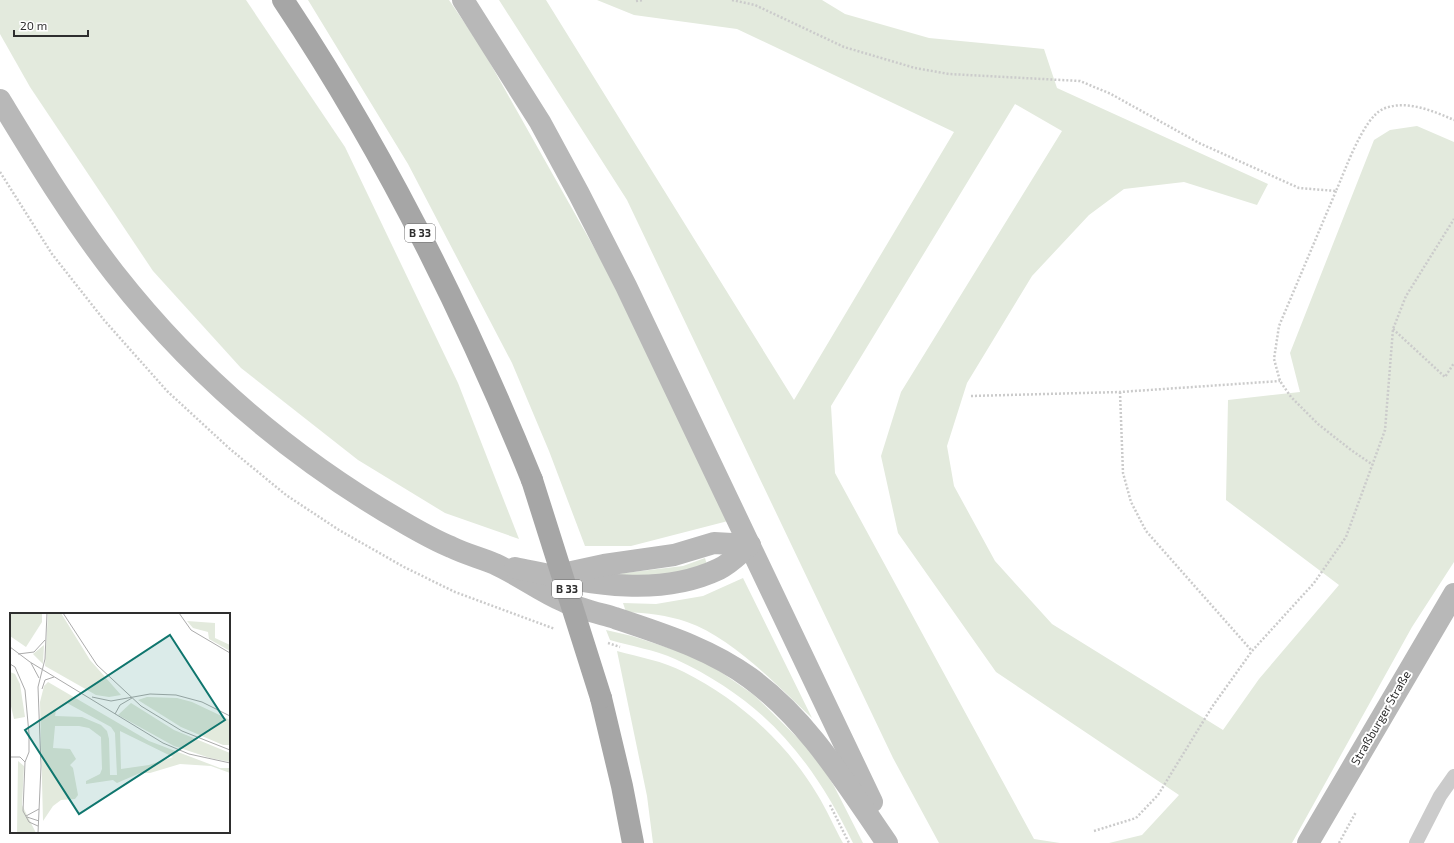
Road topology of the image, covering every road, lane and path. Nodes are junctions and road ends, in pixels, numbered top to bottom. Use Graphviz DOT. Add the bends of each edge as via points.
graph roads {
  1 [pos="284,0"];
  2 [pos="462,0"];
  3 [pos="643,0"];
  4 [pos="732,0"];
  5 [pos="636,1"];
  6 [pos="0,100"];
  7 [pos="1454,120"];
  8 [pos="1336,191"];
  9 [pos="1454,219"];
  10 [pos="1393,329"];
  11 [pos="1454,363"];
  12 [pos="1280,381"];
  13 [pos="1120,392"];
  14 [pos="971,396"];
  15 [pos="1373,465"];
  16 [pos="750,545"];
  17 [pos="494,564"];
  18 [pos="1454,594"];
  19 [pos="1252,651"];
  20 [pos="1454,776"];
  21 [pos="1094,831"];
  22 [pos="633,843"];
  23 [pos="886,843"];
  24 [pos="891,843"];
  25 [pos="1308,843"];
  26 [pos="1416,843"];
  1 -- 22 [label="main road, B 33, bridge" via="355,114 427,246 474,344 532,480 601,698"];
  2 -- 16 [label="main road" via="540,122 579,194"];
  3 -- 5 [label="path"];
  4 -- 8 [label="path" via="755,6 844,47 915,68 949,74 1080,81 1111,94 1200,143 1300,188"];
  6 -- 17 [label="main road" via="50,182 116,274 191,360 232,399 300,454 364,499 451,548"];
  7 -- 8 [label="path" via="1432,111 1404,105 1382,109 1364,127"];
  8 -- 12 [label="path" via="1279,326 1274,359"];
  9 -- 10 [label="path" via="1406,296"];
  10 -- 11 [label="path" via="1445,377"];
  10 -- 15 [label="path" via="1385,430"];
  12 -- 13 [label="path"];
  12 -- 15 [label="path" via="1291,397 1318,424"];
  13 -- 14 [label="path"];
  13 -- 19 [label="path" via="1123,473 1131,502 1146,531"];
  15 -- 19 [label="path" via="1346,537 1314,583"];
  16 -- 17 [label="main road" via="720,569 694,578 641,587 610,585"];
  16 -- 24 [label="main road"];
  17 -- 23 [label="main road" via="564,602 679,639 718,657 750,678 780,702 805,728 832,762"];
  18 -- 25 [label="main road, Straßburger Straße"];
  19 -- 21 [label="path" via="1212,707 1158,795 1136,818"];
  20 -- 26 [label="lane" via="1440,796"];
}
